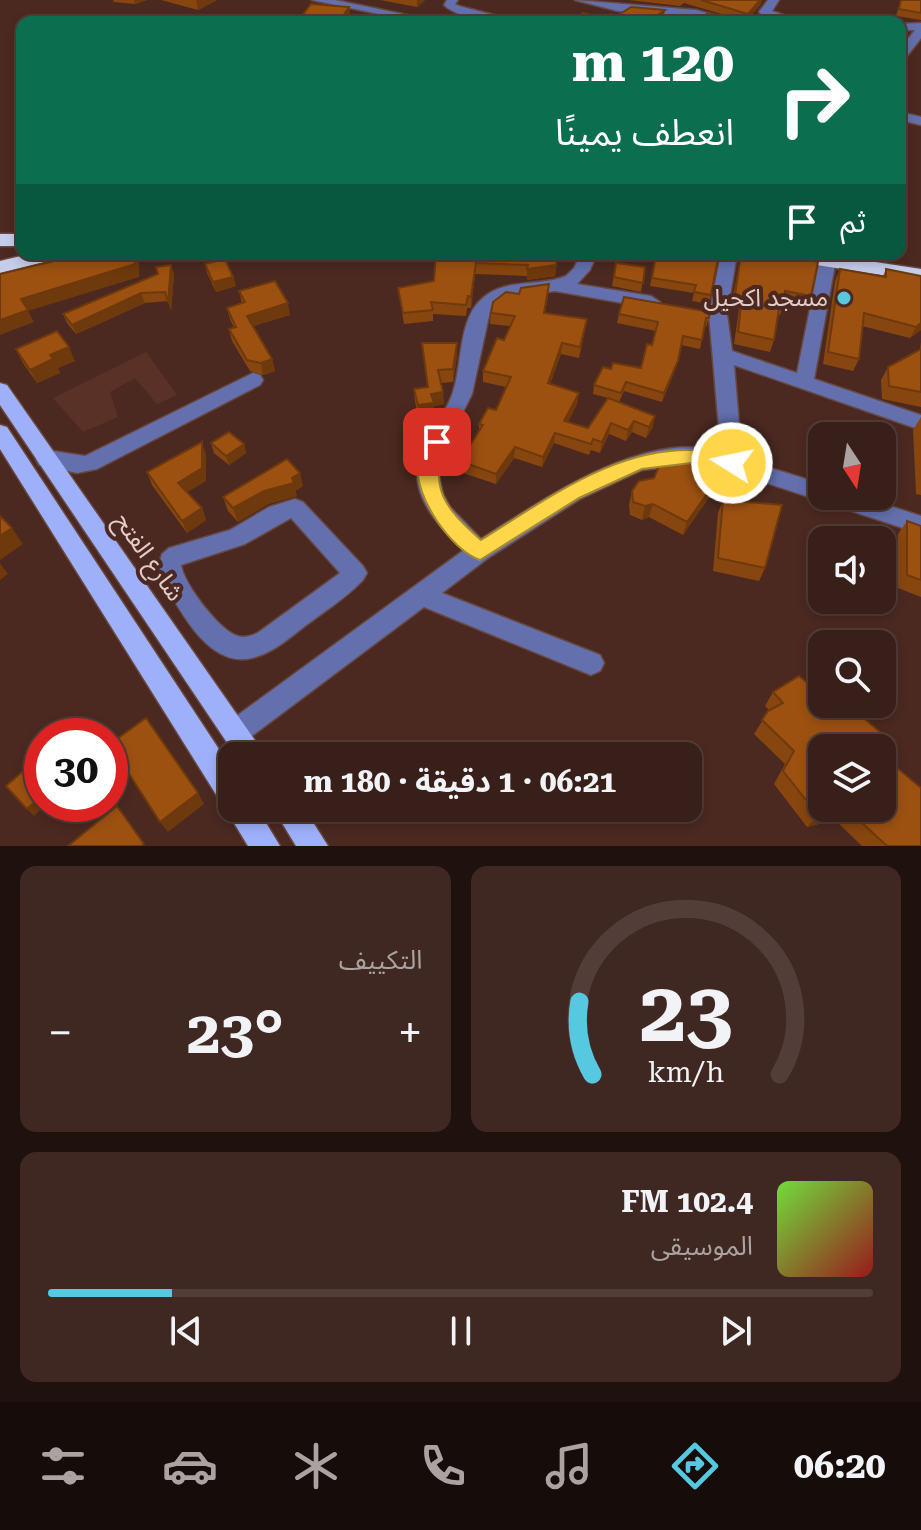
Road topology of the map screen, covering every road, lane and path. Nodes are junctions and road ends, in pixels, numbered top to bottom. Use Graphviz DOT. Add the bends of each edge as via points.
graph roads {
  1 [pos="317,0"];
  2 [pos="453,0"];
  3 [pos="580,0"];
  4 [pos="774,0"];
  5 [pos="395,16"];
  6 [pos="488,16"];
  7 [pos="705,16"];
  8 [pos="778,16"];
  9 [pos="921,28"];
  10 [pos="906,49"];
  11 [pos="29,260"];
  12 [pos="587,260"];
  13 [pos="727,260"];
  14 [pos="828,260"];
  15 [pos="834,260"];
  16 [pos="0,267"];
  17 [pos="921,275"];
  18 [pos="558,286"];
  19 [pos="663,304"];
  20 [pos="724,355"];
  21 [pos="253,380"];
  22 [pos="804,384"];
  23 [pos="0,390"];
  24 [pos="921,423"];
  25 [pos="0,432"];
  26 [pos="46,459"];
  27 [pos="732,463"];
  28 [pos="808,487"];
  29 [pos="875,510"];
  30 [pos="921,525"];
  31 [pos="480,551"];
  32 [pos="128,579"];
  33 [pos="105,594"];
  34 [pos="424,596"];
  35 [pos="198,620"];
  36 [pos="170,638"];
  37 [pos="591,663"];
  38 [pos="236,732"];
  39 [pos="243,742"];
  40 [pos="218,772"];
  41 [pos="250,822"];
  42 [pos="297,822"];
  43 [pos="265,846"];
  44 [pos="313,846"];
  1 -- 5 [label="street"];
  2 -- 6 [label="street" via="452,8"];
  3 -- 7 [label="street" via="605,8"];
  4 -- 8 [label="street" via="765,12"];
  9 -- 10 [label="street"];
  11 -- 16 [label="highway"];
  12 -- 18 [label="street" via="580,276"];
  13 -- 20 [label="street" via="711,313"];
  14 -- 22 [label="street"];
  15 -- 17 [label="highway"];
  18 -- 19 [label="street"];
  18 -- 31 [label="street" via="506,290 481,309 461,396 428,465 436,503 455,530"];
  20 -- 22 [label="street"];
  20 -- 27 [label="street"];
  21 -- 26 [label="street" via="90,463 71,466"];
  22 -- 24 [label="street"];
  23 -- 26 [label="main road, شارع الفتح"];
  25 -- 33 [label="main road"];
  26 -- 32 [label="main road, شارع الفتح"];
  27 -- 28 [label="street"];
  27 -- 31 [label="street" via="691,456 639,462 572,493"];
  29 -- 30 [label="street"];
  31 -- 34 [label="street"];
  32 -- 33 [label="main road"];
  32 -- 36 [label="main road, شارع الفتح"];
  33 -- 40 [label="main road"];
  34 -- 37 [label="street"];
  34 -- 38 [label="street"];
  35 -- 35 [label="street" via="236,648 249,648 265,642 355,573 295,508 277,513 237,537 170,561 169,570"];
  35 -- 36 [label="street"];
  36 -- 38 [label="main road, شارع الفتح"];
  38 -- 39 [label="main road, شارع الفتح"];
  41 -- 43 [label="main road"];
  42 -- 44 [label="main road"];
}
